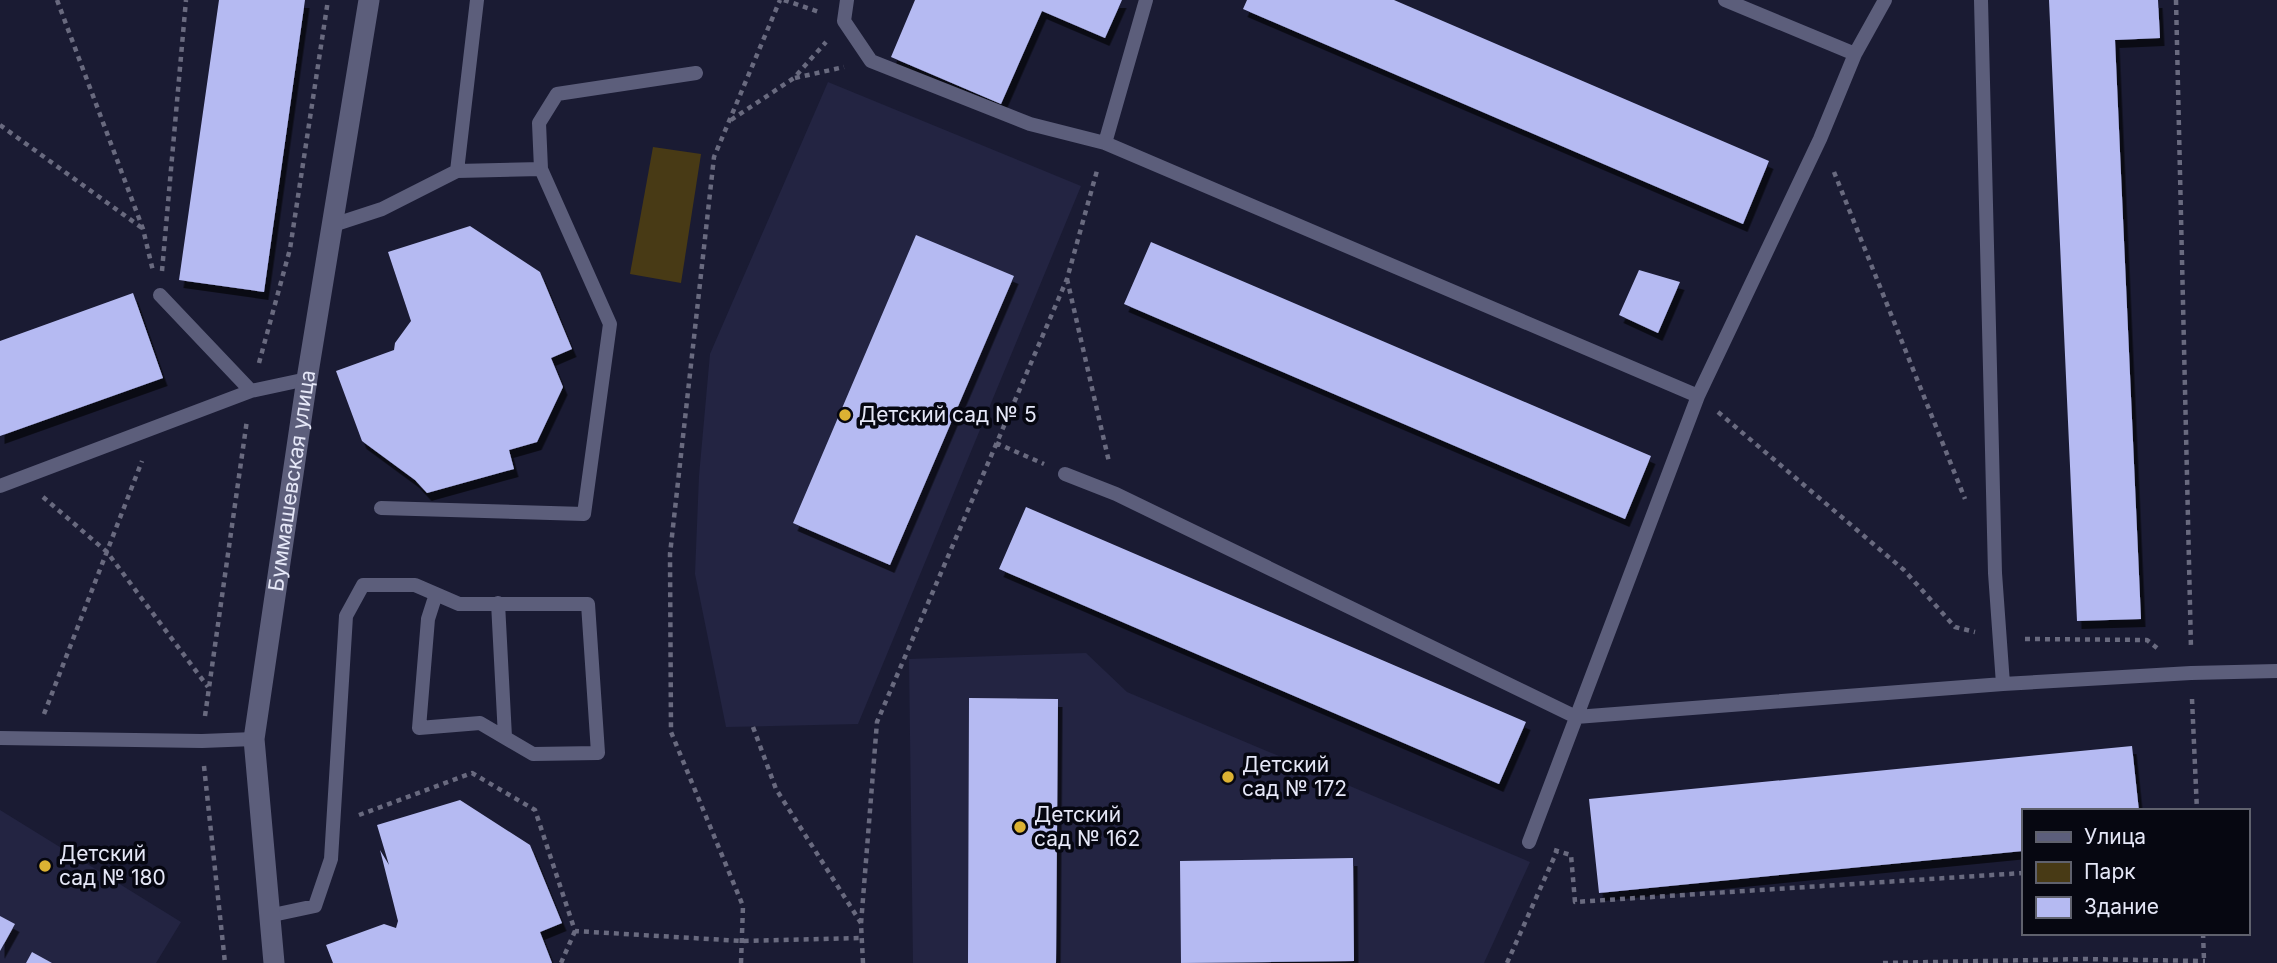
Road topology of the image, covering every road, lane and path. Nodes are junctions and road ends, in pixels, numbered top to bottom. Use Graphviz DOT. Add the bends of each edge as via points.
graph roads {
  1 [pos="57,0"];
  2 [pos="186,0"];
  3 [pos="328,0"];
  4 [pos="369,0"];
  5 [pos="477,0"];
  6 [pos="782,0"];
  7 [pos="846,0"];
  8 [pos="1146,0"];
  9 [pos="1725,0"];
  10 [pos="1885,0"];
  11 [pos="1981,0"];
  12 [pos="2176,0"];
  13 [pos="844,21"];
  14 [pos="1855,54"];
  15 [pos="870,61"];
  16 [pos="696,73"];
  17 [pos="794,78"];
  18 [pos="729,121"];
  19 [pos="0,125"];
  20 [pos="1820,139"];
  21 [pos="1105,143"];
  22 [pos="541,169"];
  23 [pos="457,171"];
  24 [pos="333,225"];
  25 [pos="143,229"];
  26 [pos="1067,279"];
  27 [pos="160,295"];
  28 [pos="307,379"];
  29 [pos="251,391"];
  30 [pos="1698,396"];
  31 [pos="155,428"];
  32 [pos="996,443"];
  33 [pos="1065,474"];
  34 [pos="20,478"];
  35 [pos="0,486"];
  36 [pos="1116,494"];
  37 [pos="381,508"];
  38 [pos="1969,509"];
  39 [pos="107,552"];
  40 [pos="436,594"];
  41 [pos="498,603"];
  42 [pos="2000,639"];
  43 [pos="2277,671"];
  44 [pos="2191,673"];
  45 [pos="2003,684"];
  46 [pos="209,688"];
  47 [pos="1576,717"];
  48 [pos="753,727"];
  49 [pos="505,737"];
  50 [pos="0,738"];
  51 [pos="35,738"];
  52 [pos="254,739"];
  53 [pos="202,741"];
  54 [pos="2197,809"];
  55 [pos="334,822"];
  56 [pos="1529,842"];
  57 [pos="1557,851"];
  58 [pos="2022,873"];
  59 [pos="268,916"];
  60 [pos="862,924"];
  61 [pos="575,931"];
  62 [pos="2203,935"];
  63 [pos="862,938"];
  64 [pos="742,941"];
  65 [pos="2085,959"];
  66 [pos="2205,962"];
  67 [pos="225,963"];
  68 [pos="274,963"];
  69 [pos="561,963"];
  70 [pos="741,963"];
  71 [pos="863,963"];
  72 [pos="1507,963"];
  73 [pos="1883,963"];
  74 [pos="2079,963"];
  1 -- 25 [label="path"];
  2 -- 27 [label="path"];
  3 -- 29 [label="path" via="290,249"];
  4 -- 24 [label="street, Буммашевская улица"];
  5 -- 23 [label="lane"];
  6 -- 13 [label="path"];
  6 -- 18 [label="path"];
  7 -- 13 [label="lane"];
  8 -- 21 [label="lane"];
  9 -- 14 [label="lane"];
  10 -- 14 [label="lane"];
  11 -- 42 [label="lane"];
  12 -- 44 [label="path"];
  13 -- 15 [label="lane"];
  13 -- 17 [label="path"];
  14 -- 20 [label="lane"];
  15 -- 17 [label="path"];
  15 -- 21 [label="lane" via="1030,124"];
  16 -- 22 [label="lane" via="557,94 539,123"];
  17 -- 18 [label="path"];
  18 -- 64 [label="path" via="714,157 670,554 671,732 743,906"];
  19 -- 25 [label="path"];
  20 -- 30 [label="lane"];
  20 -- 38 [label="path"];
  21 -- 26 [label="path"];
  21 -- 30 [label="lane"];
  22 -- 23 [label="lane"];
  22 -- 37 [label="lane" via="610,324 584,514"];
  23 -- 24 [label="lane" via="382,209"];
  24 -- 28 [label="street, Буммашевская улица"];
  25 -- 27 [label="path"];
  26 -- 32 [label="path"];
  26 -- 36 [label="path"];
  27 -- 29 [label="lane"];
  28 -- 29 [label="lane"];
  28 -- 52 [label="street, Буммашевская улица"];
  29 -- 31 [label="lane"];
  29 -- 46 [label="path"];
  30 -- 42 [label="path" via="1904,570 1955,627"];
  30 -- 47 [label="lane"];
  31 -- 34 [label="lane"];
  31 -- 39 [label="path"];
  32 -- 33 [label="path"];
  32 -- 60 [label="path" via="877,722"];
  33 -- 36 [label="lane"];
  34 -- 35 [label="lane"];
  34 -- 39 [label="path"];
  36 -- 47 [label="lane"];
  39 -- 46 [label="path"];
  39 -- 51 [label="path"];
  40 -- 41 [label="lane" via="459,604"];
  40 -- 49 [label="lane" via="428,619 419,728 480,723"];
  40 -- 55 [label="lane" via="415,585 363,586 346,616"];
  41 -- 49 [label="lane"];
  41 -- 49 [label="lane" via="588,604 598,753 533,754"];
  42 -- 44 [label="path" via="2147,640"];
  42 -- 45 [label="lane"];
  43 -- 44 [label="lane"];
  44 -- 45 [label="lane"];
  44 -- 54 [label="path"];
  45 -- 47 [label="lane"];
  46 -- 53 [label="path"];
  47 -- 56 [label="lane"];
  48 -- 60 [label="path" via="776,789"];
  50 -- 51 [label="lane"];
  51 -- 53 [label="lane"];
  52 -- 53 [label="lane"];
  52 -- 59 [label="street, Буммашевская улица"];
  53 -- 67 [label="path"];
  55 -- 59 [label="lane" via="331,859 315,906"];
  55 -- 61 [label="path" via="472,773 535,810"];
  56 -- 57 [label="path"];
  57 -- 58 [label="path" via="1571,855 1575,902"];
  57 -- 72 [label="path"];
  59 -- 68 [label="street, Буммашевская улица"];
  60 -- 63 [label="path"];
  61 -- 64 [label="path"];
  61 -- 69 [label="path"];
  62 -- 66 [label="path"];
  63 -- 64 [label="path"];
  63 -- 71 [label="path"];
  64 -- 70 [label="path"];
  65 -- 66 [label="path"];
  65 -- 73 [label="path"];
  65 -- 74 [label="path"];
}
